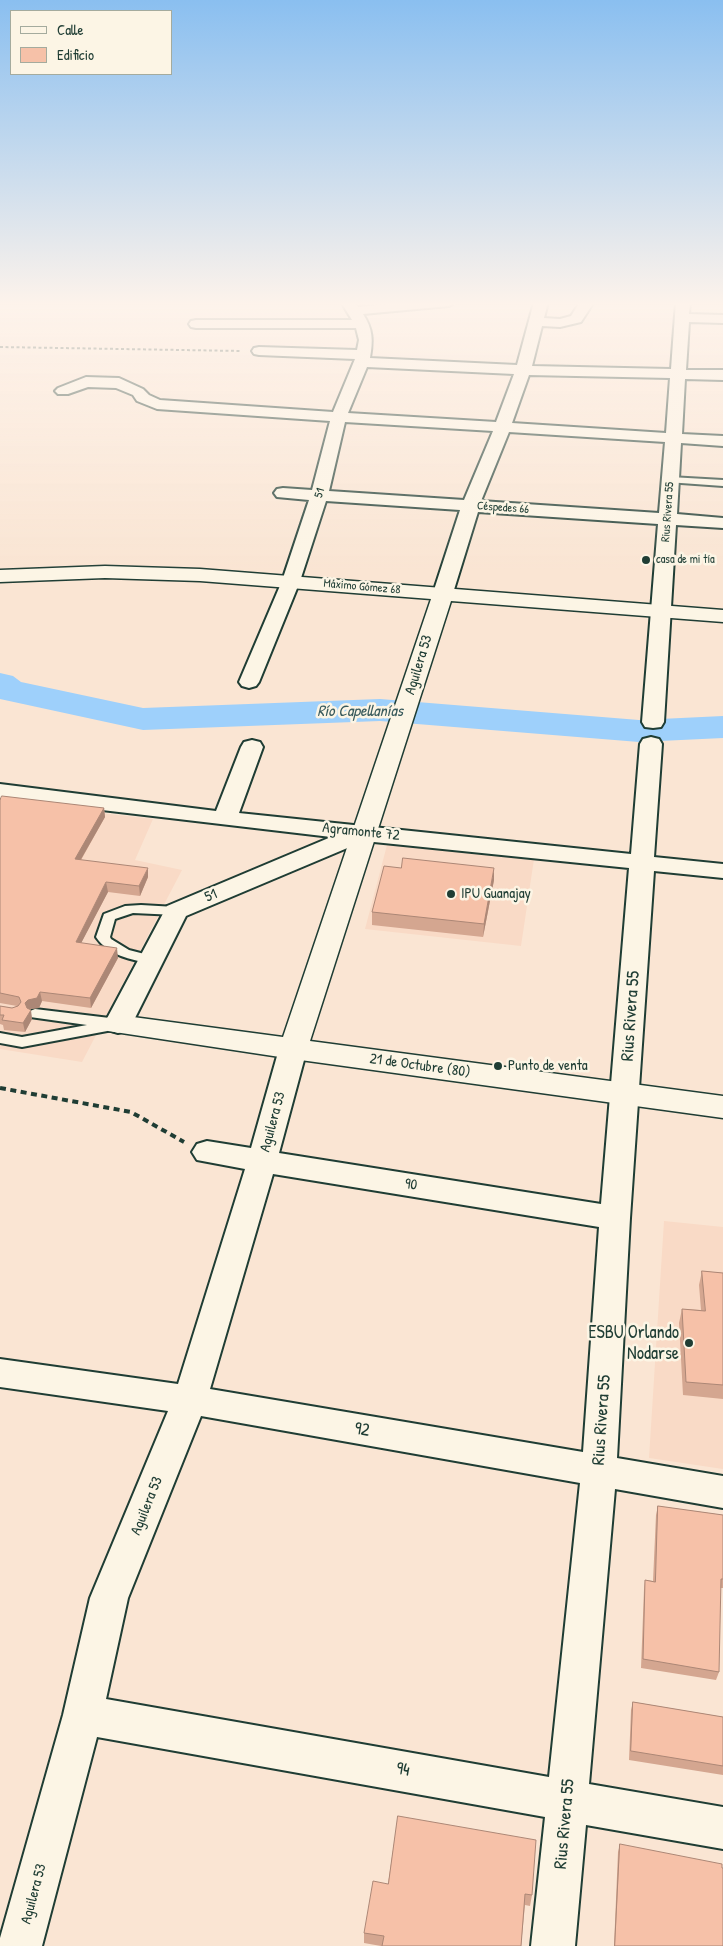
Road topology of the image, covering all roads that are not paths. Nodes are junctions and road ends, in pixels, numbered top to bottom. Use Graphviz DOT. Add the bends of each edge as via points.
graph roads {
  1 [pos="139,393"];
  2 [pos="348,393"];
  3 [pos="515,393"];
  4 [pos="677,393"];
  5 [pos="339,416"];
  6 [pos="503,426"];
  7 [pos="673,438"];
  8 [pos="723,441"];
  9 [pos="670,480"];
  10 [pos="723,483"];
  11 [pos="283,494"];
  12 [pos="319,495"];
  13 [pos="470,506"];
  14 [pos="667,519"];
  15 [pos="723,522"];
  16 [pos="0,576"];
  17 [pos="291,581"];
  18 [pos="443,593"];
  19 [pos="661,611"];
  20 [pos="723,616"];
  21 [pos="248,682"];
  22 [pos="252,747"];
  23 [pos="0,791"];
  24 [pos="225,819"];
  25 [pos="364,832"];
  26 [pos="642,863"];
  27 [pos="723,871"];
  28 [pos="176,911"];
  29 [pos="151,960"];
  30 [pos="35,1014"];
  31 [pos="118,1024"];
  32 [pos="0,1038"];
  33 [pos="293,1049"];
  34 [pos="625,1094"];
  35 [pos="723,1107"];
  36 [pos="207,1152"];
  37 [pos="262,1162"];
  38 [pos="615,1218"];
  39 [pos="0,1373"];
  40 [pos="190,1400"];
  41 [pos="599,1472"];
  42 [pos="723,1492"];
  43 [pos="83,1715"];
  44 [pos="567,1799"];
  45 [pos="723,1828"];
  46 [pos="20,1946"];
  47 [pos="553,1946"];
  1 -- 5 [label="street" via="157,404"];
  2 -- 5 [label="street, 51"];
  3 -- 6 [label="street, Aguilera 53"];
  4 -- 7 [label="street, Rius Rivera 55"];
  5 -- 6 [label="street"];
  5 -- 12 [label="street, 51"];
  6 -- 7 [label="street"];
  6 -- 13 [label="street, Aguilera 53"];
  7 -- 8 [label="street"];
  7 -- 9 [label="street, Rius Rivera 55"];
  9 -- 10 [label="lane"];
  9 -- 14 [label="street, Rius Rivera 55"];
  11 -- 12 [label="street, Céspedes 66"];
  12 -- 13 [label="street, Céspedes 66"];
  12 -- 17 [label="street, 51"];
  13 -- 14 [label="street, Céspedes 66"];
  13 -- 18 [label="street, Aguilera 53"];
  14 -- 15 [label="street, Céspedes 66"];
  14 -- 19 [label="street, Rius Rivera 55"];
  16 -- 17 [label="street, Máximo Gómez 68" via="105,572"];
  17 -- 18 [label="street, Máximo Gómez 68"];
  17 -- 21 [label="street, 51"];
  18 -- 19 [label="street, Máximo Gómez 68"];
  18 -- 25 [label="street, Aguilera 53"];
  19 -- 20 [label="street, Máximo Gómez 68"];
  19 -- 26 [label="street, Rius Rivera 55"];
  22 -- 24 [label="street"];
  23 -- 24 [label="street, Agramonte 72"];
  24 -- 25 [label="street, Agramonte 72"];
  25 -- 26 [label="street, Agramonte 72"];
  25 -- 28 [label="street, 51"];
  25 -- 33 [label="street, Aguilera 53"];
  26 -- 27 [label="street, Agramonte 72"];
  26 -- 34 [label="street, Rius Rivera 55"];
  28 -- 29 [label="street"];
  28 -- 29 [label="lane" via="121,909 109,917 103,937 106,944"];
  29 -- 31 [label="street"];
  30 -- 31 [label="lane"];
  31 -- 32 [label="lane" via="22,1042"];
  31 -- 33 [label="street, 21 de Octubre (80)"];
  33 -- 34 [label="street, 21 de Octubre (80)"];
  33 -- 37 [label="street, Aguilera 53"];
  34 -- 35 [label="street, 21 de Octubre (80)"];
  34 -- 38 [label="street, Rius Rivera 55"];
  36 -- 37 [label="street, 90"];
  37 -- 38 [label="street, 90"];
  37 -- 40 [label="street, Aguilera 53"];
  38 -- 41 [label="street, Rius Rivera 55"];
  39 -- 40 [label="street, 92"];
  40 -- 41 [label="street, 92"];
  40 -- 43 [label="street, Aguilera 53" via="110,1598"];
  41 -- 42 [label="street, 92"];
  41 -- 44 [label="street, Rius Rivera 55"];
  43 -- 44 [label="street, 94"];
  43 -- 46 [label="street, Aguilera 53"];
  44 -- 45 [label="street, 94"];
  44 -- 47 [label="street, Rius Rivera 55"];
}
